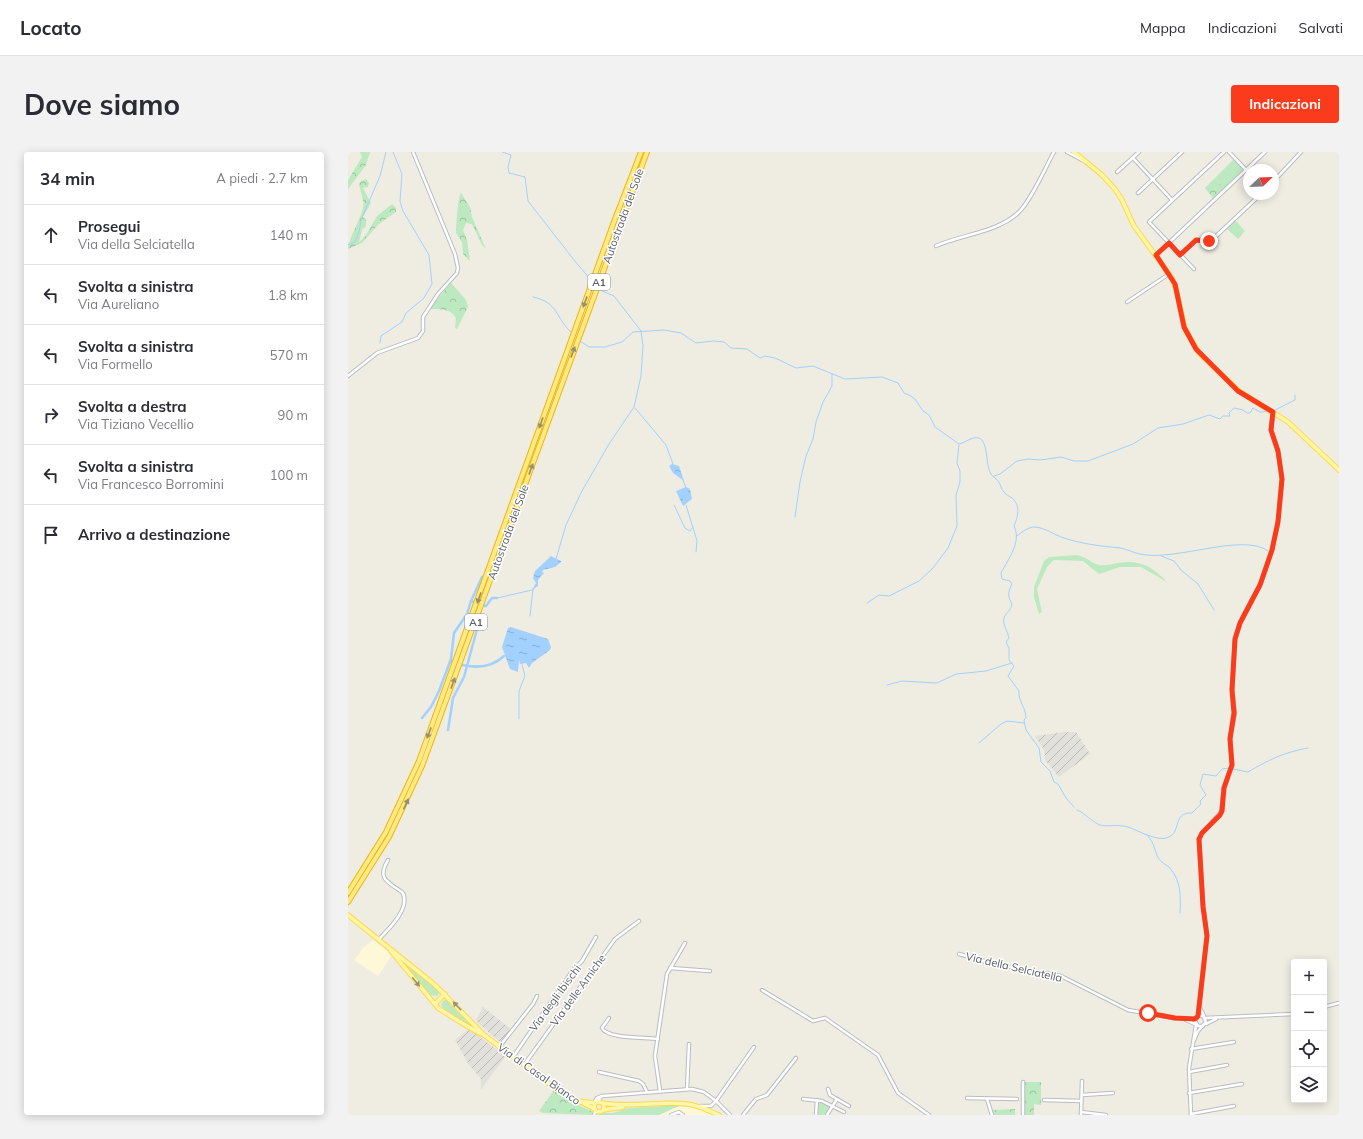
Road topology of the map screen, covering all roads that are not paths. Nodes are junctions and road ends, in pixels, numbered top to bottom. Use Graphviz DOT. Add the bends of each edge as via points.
graph roads {
  1 [pos="413,152"];
  2 [pos="641,152"];
  3 [pos="646,152"];
  4 [pos="1054,152"];
  5 [pos="1066,152"];
  6 [pos="1074,152"];
  7 [pos="1139,152"];
  8 [pos="1182,152"];
  9 [pos="1224,152"];
  10 [pos="1229,152"];
  11 [pos="1265,152"];
  12 [pos="1301,152"];
  13 [pos="1132,158"];
  14 [pos="1087,162"];
  15 [pos="1252,164"];
  16 [pos="1243,167"];
  17 [pos="1117,172"];
  18 [pos="1243,173"];
  19 [pos="634,175"];
  20 [pos="1279,176"];
  21 [pos="1153,180"];
  22 [pos="1138,193"];
  23 [pos="1172,200"];
  24 [pos="1255,200"];
  25 [pos="1169,243"];
  26 [pos="936,246"];
  27 [pos="1156,255"];
  28 [pos="1180,255"];
  29 [pos="1194,269"];
  30 [pos="1169,274"];
  31 [pos="1127,302"];
  32 [pos="348,376"];
  33 [pos="1273,412"];
  34 [pos="1339,470"];
  35 [pos="380,849"];
  36 [pos="376,856"];
  37 [pos="388,860"];
  38 [pos="348,893"];
  39 [pos="348,902"];
  40 [pos="348,915"];
  41 [pos="639,921"];
  42 [pos="596,937"];
  43 [pos="381,940"];
  44 [pos="685,943"];
  45 [pos="959,954"];
  46 [pos="670,968"];
  47 [pos="710,971"];
  48 [pos="762,990"];
  49 [pos="445,994"];
  50 [pos="537,996"];
  51 [pos="1339,1003"];
  52 [pos="435,1004"];
  53 [pos="1199,1004"];
  54 [pos="1327,1006"];
  55 [pos="1291,1014"];
  56 [pos="1196,1017"];
  57 [pos="1204,1017"];
  58 [pos="609,1018"];
  59 [pos="1181,1018"];
  60 [pos="1218,1018"];
  61 [pos="1196,1025"];
  62 [pos="1204,1025"];
  63 [pos="484,1035"];
  64 [pos="658,1039"];
  65 [pos="1234,1042"];
  66 [pos="689,1044"];
  67 [pos="499,1046"];
  68 [pos="754,1047"];
  69 [pos="1191,1047"];
  70 [pos="513,1057"];
  71 [pos="796,1058"];
  72 [pos="524,1065"];
  73 [pos="1227,1065"];
  74 [pos="598,1072"];
  75 [pos="1189,1072"];
  76 [pos="1082,1081"];
  77 [pos="1023,1082"];
  78 [pos="1242,1084"];
  79 [pos="687,1089"];
  80 [pos="828,1089"];
  81 [pos="647,1092"];
  82 [pos="660,1092"];
  83 [pos="1113,1093"];
  84 [pos="1189,1093"];
  85 [pos="1082,1095"];
  86 [pos="604,1096"];
  87 [pos="967,1098"];
  88 [pos="803,1099"];
  89 [pos="837,1099"];
  90 [pos="987,1099"];
  91 [pos="1017,1099"];
  92 [pos="575,1100"];
  93 [pos="816,1100"];
  94 [pos="1044,1100"];
  95 [pos="716,1101"];
  96 [pos="1081,1101"];
  97 [pos="596,1103"];
  98 [pos="605,1103"];
  99 [pos="628,1106"];
  100 [pos="697,1106"];
  101 [pos="833,1106"];
  102 [pos="849,1106"];
  103 [pos="1234,1106"];
  104 [pos="598,1110"];
  105 [pos="844,1112"];
  106 [pos="1081,1113"];
  107 [pos="594,1115"];
  108 [pos="671,1115"];
  109 [pos="683,1115"];
  110 [pos="719,1115"];
  111 [pos="730,1115"];
  112 [pos="743,1115"];
  113 [pos="816,1115"];
  114 [pos="827,1115"];
  115 [pos="928,1115"];
  116 [pos="992,1115"];
  117 [pos="1023,1115"];
  118 [pos="1106,1115"];
  119 [pos="1191,1115"];
  1 -- 32 [label="street" via="454,250 457,273 438,294 423,317 423,331 418,338 377,353"];
  2 -- 19 [label="highway, Autostrada del Sole / A1"];
  3 -- 19 [label="highway, Autostrada del Sole / A1"];
  4 -- 26 [label="street" via="1019,213 991,227"];
  5 -- 14 [label="street"];
  6 -- 14 [label="main road"];
  7 -- 13 [label="street"];
  8 -- 21 [label="street"];
  9 -- 23 [label="street"];
  10 -- 16 [label="street"];
  11 -- 15 [label="street"];
  12 -- 20 [label="street"];
  13 -- 17 [label="street"];
  13 -- 21 [label="street"];
  14 -- 27 [label="main road" via="1116,190 1134,226"];
  18 -- 25 [label="street"];
  19 -- 35 [label="highway, Autostrada del Sole / A1, one-way" via="554,386 419,761"];
  35 -- 19 [label="highway, Autostrada del Sole / A1, one-way" via="405,806 422,766 560,388"];
  21 -- 22 [label="street"];
  21 -- 23 [label="street"];
  23 -- 25 [label="street" via="1149,222"];
  24 -- 28 [label="street" via="1214,239 1196,240"];
  25 -- 27 [label="street"];
  25 -- 28 [label="street"];
  27 -- 30 [label="main road"];
  28 -- 29 [label="street"];
  30 -- 31 [label="street"];
  30 -- 33 [label="main road" via="1176,288 1185,331 1196,349 1238,391"];
  33 -- 34 [label="main road" via="1288,422"];
  33 -- 53 [label="street" via="1273,438 1278,451 1282,479 1278,525 1260,585 1240,623 1235,639 1232,690 1234,713 1230,739 1232,765 1224,788 1222,811 1199,839 1207,936"];
  35 -- 36 [label="highway, Autostrada del Sole / A1"];
  36 -- 38 [label="highway, Autostrada del Sole / A1"];
  36 -- 39 [label="highway, Autostrada del Sole / A1"];
  37 -- 43 [label="street" via="383,870 384,877 388,883 403,893 404,900 397,918"];
  40 -- 43 [label="main road, Via di Casal Bianco"];
  41 -- 72 [label="street, Via delle Arniche" via="616,938"];
  42 -- 70 [label="street, Via degli Ibischi" via="582,961 572,970"];
  43 -- 49 [label="main road, Via di Casal Bianco"];
  43 -- 52 [label="main road, Via di Casal Bianco, one-way"];
  44 -- 46 [label="street"];
  45 -- 59 [label="street, Via della Selciatella" via="993,964 1059,976 1122,1008"];
  46 -- 47 [label="street"];
  46 -- 64 [label="street" via="667,973"];
  48 -- 115 [label="street" via="813,1022 825,1018 877,1054 898,1093"];
  49 -- 52 [label="main road"];
  63 -- 49 [label="main road, Via di Casal Bianco, one-way"];
  50 -- 67 [label="street"];
  51 -- 54 [label="street"];
  52 -- 63 [label="main road, Via di Casal Bianco"];
  53 -- 56 [label="street"];
  53 -- 57 [label="street"];
  55 -- 60 [label="street, Via della Selciatella"];
  56 -- 57 [label="street, Via della Selciatella"];
  56 -- 59 [label="street, Via della Selciatella"];
  56 -- 61 [label="street"];
  57 -- 60 [label="street, Via della Selciatella"];
  57 -- 62 [label="street"];
  58 -- 64 [label="street" via="602,1027 605,1032 626,1037"];
  59 -- 61 [label="street, Via della Selciatella"];
  60 -- 62 [label="street"];
  61 -- 62 [label="street, Via della Selciatella"];
  61 -- 69 [label="street"];
  62 -- 69 [label="street" via="1198,1031"];
  63 -- 67 [label="main road, Via di Casal Bianco"];
  64 -- 82 [label="street" via="655,1061"];
  65 -- 69 [label="street"];
  66 -- 79 [label="street"];
  67 -- 70 [label="main road, Via di Casal Bianco"];
  68 -- 95 [label="street"];
  69 -- 75 [label="street"];
  70 -- 72 [label="main road, Via di Casal Bianco"];
  71 -- 112 [label="street" via="767,1094 756,1099"];
  72 -- 92 [label="main road, Via di Casal Bianco"];
  73 -- 75 [label="street"];
  74 -- 81 [label="street" via="639,1081"];
  75 -- 84 [label="street"];
  76 -- 85 [label="street"];
  77 -- 117 [label="street"];
  78 -- 84 [label="street"];
  79 -- 82 [label="street"];
  79 -- 95 [label="street" via="703,1091"];
  80 -- 89 [label="street"];
  81 -- 82 [label="street"];
  81 -- 86 [label="street"];
  83 -- 85 [label="street"];
  84 -- 119 [label="street"];
  85 -- 96 [label="street"];
  86 -- 97 [label="street"];
  86 -- 98 [label="street"];
  87 -- 90 [label="street"];
  88 -- 93 [label="street"];
  89 -- 101 [label="street"];
  89 -- 102 [label="street"];
  90 -- 91 [label="street"];
  90 -- 116 [label="street"];
  92 -- 97 [label="main road"];
  92 -- 104 [label="main road, Via di Casal Bianco"];
  93 -- 101 [label="street"];
  93 -- 113 [label="street"];
  94 -- 96 [label="street"];
  95 -- 100 [label="street" via="709,1106"];
  95 -- 111 [label="street"];
  96 -- 106 [label="street"];
  97 -- 98 [label="main road"];
  97 -- 104 [label="main road"];
  98 -- 99 [label="main road"];
  98 -- 104 [label="main road" via="605,1107"];
  99 -- 100 [label="main road"];
  99 -- 104 [label="main road"];
  100 -- 110 [label="main road"];
  101 -- 105 [label="street"];
  101 -- 114 [label="street"];
  103 -- 119 [label="street"];
  104 -- 107 [label="street"];
  106 -- 118 [label="street"];
  108 -- 109 [label="street" via="679,1112"];
}
